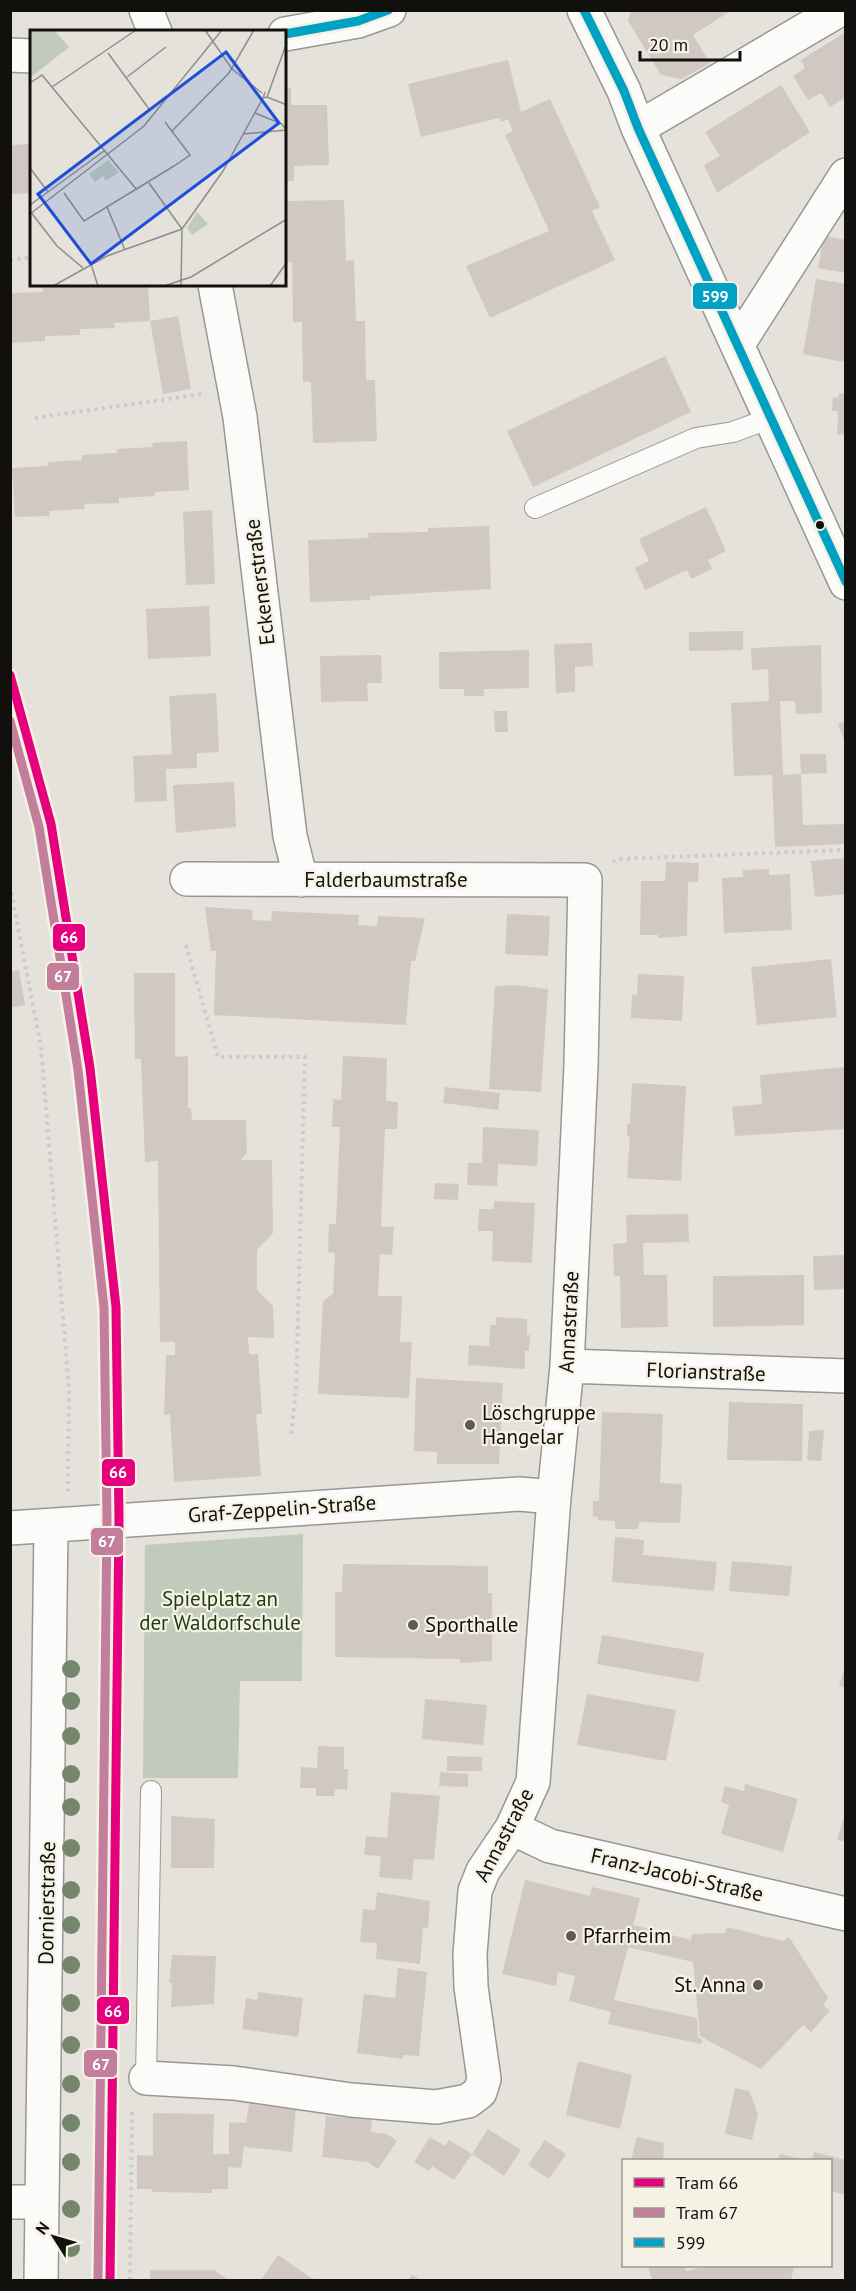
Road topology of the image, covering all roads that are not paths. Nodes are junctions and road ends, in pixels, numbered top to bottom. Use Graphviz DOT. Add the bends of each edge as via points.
graph roads {
  1 [pos="146,10"];
  2 [pos="389,10"];
  3 [pos="584,10"];
  4 [pos="839,10"];
  5 [pos="154,30"];
  6 [pos="286,34"];
  7 [pos="10,55"];
  8 [pos="30,56"];
  9 [pos="638,128"];
  10 [pos="846,175"];
  11 [pos="215,286"];
  12 [pos="738,344"];
  13 [pos="771,418"];
  14 [pos="535,508"];
  15 [pos="846,583"];
  16 [pos="187,879"];
  17 [pos="301,880"];
  18 [pos="585,880"];
  19 [pos="567,1366"];
  20 [pos="846,1376"];
  21 [pos="554,1497"];
  22 [pos="59,1525"];
  23 [pos="10,1528"];
  24 [pos="151,1791"];
  25 [pos="512,1828"];
  26 [pos="846,1914"];
  27 [pos="139,2086"];
  28 [pos="26,2202"];
  29 [pos="41,2280"];
  1 -- 5 [label="street"];
  2 -- 6 [label="street" via="358,21"];
  3 -- 9 [label="street"];
  4 -- 9 [label="street"];
  7 -- 8 [label="street"];
  9 -- 12 [label="street"];
  10 -- 12 [label="street"];
  11 -- 17 [label="street, Eckenerstraße" via="247,470 290,836"];
  12 -- 13 [label="street"];
  13 -- 14 [label="lane" via="733,432 696,438"];
  13 -- 15 [label="street"];
  16 -- 17 [label="street, Falderbaumstraße"];
  17 -- 18 [label="street, Falderbaumstraße"];
  18 -- 19 [label="street, Annastraße"];
  19 -- 20 [label="street, Florianstraße"];
  19 -- 21 [label="street, Annastraße"];
  21 -- 22 [label="street, Graf-Zeppelin-Straße" via="519,1494"];
  21 -- 25 [label="street, Annastraße" via="532,1782"];
  22 -- 23 [label="street, Graf-Zeppelin-Straße"];
  22 -- 28 [label="street, Dornierstraße"];
  24 -- 27 [label="lane"];
  25 -- 26 [label="street, Franz-Jacobi-Straße" via="550,1846"];
  25 -- 27 [label="street, Annastraße" via="483,1871 475,1891 471,1988 484,2079 480,2092 468,2101 436,2107 351,2100 234,2083"];
  28 -- 29 [label="street, Dornierstraße"];
}
